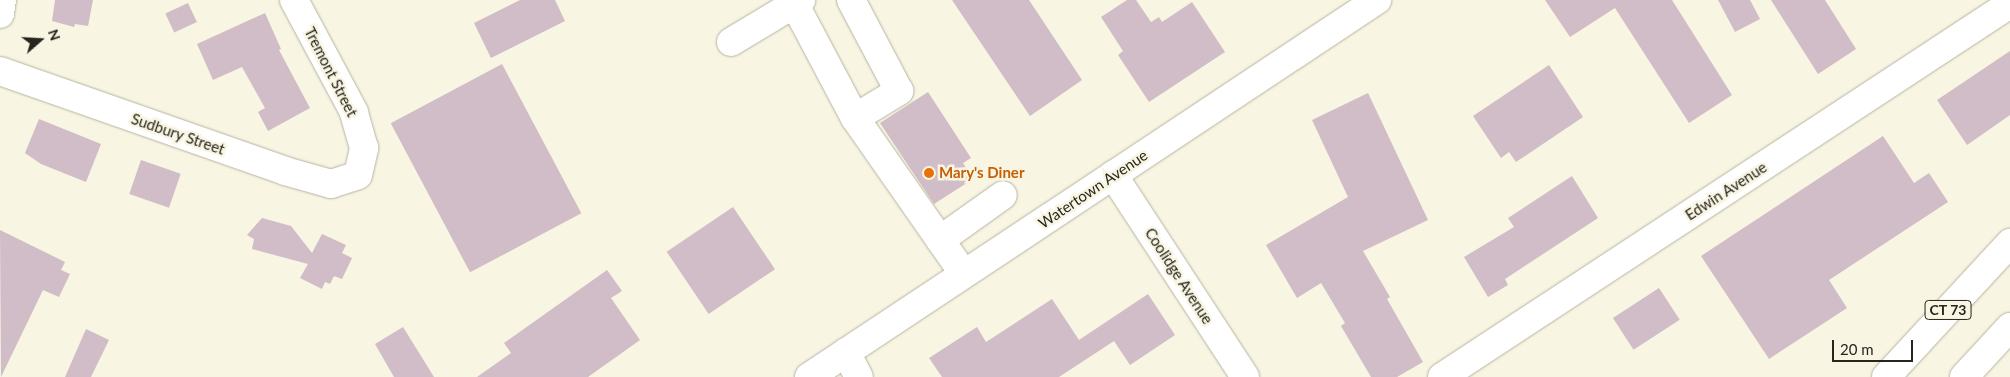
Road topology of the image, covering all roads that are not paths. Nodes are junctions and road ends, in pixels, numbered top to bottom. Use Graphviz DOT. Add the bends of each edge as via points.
graph roads {
  1 [pos="2,0"];
  2 [pos="294,0"];
  3 [pos="851,0"];
  4 [pos="1377,0"];
  5 [pos="797,2"];
  6 [pos="2010,4"];
  7 [pos="0,14"];
  8 [pos="731,42"];
  9 [pos="0,70"];
  10 [pos="855,118"];
  11 [pos="358,175"];
  12 [pos="1113,175"];
  13 [pos="1003,195"];
  14 [pos="940,240"];
  15 [pos="2010,242"];
  16 [pos="964,274"];
  17 [pos="2010,327"];
  18 [pos="846,352"];
  19 [pos="809,377"];
  20 [pos="860,377"];
  21 [pos="1245,377"];
  22 [pos="1442,377"];
  23 [pos="1886,377"];
  24 [pos="1964,377"];
  1 -- 7 [label="main road"];
  2 -- 11 [label="main road, Tremont Street" via="354,112 364,148"];
  3 -- 10 [label="main road" via="899,91"];
  4 -- 12 [label="main road, Watertown Avenue"];
  5 -- 8 [label="main road"];
  5 -- 10 [label="main road"];
  6 -- 22 [label="main road, Edwin Avenue"];
  9 -- 11 [label="main road, Sudbury Street" via="285,171 331,184"];
  10 -- 14 [label="main road"];
  12 -- 16 [label="main road, Watertown Avenue"];
  12 -- 21 [label="main road, Coolidge Avenue"];
  13 -- 14 [label="main road"];
  14 -- 16 [label="main road"];
  15 -- 23 [label="main road, CT 73"];
  16 -- 18 [label="main road, Watertown Avenue"];
  17 -- 24 [label="main road"];
  18 -- 19 [label="main road, Watertown Avenue"];
  18 -- 20 [label="main road"];
}
